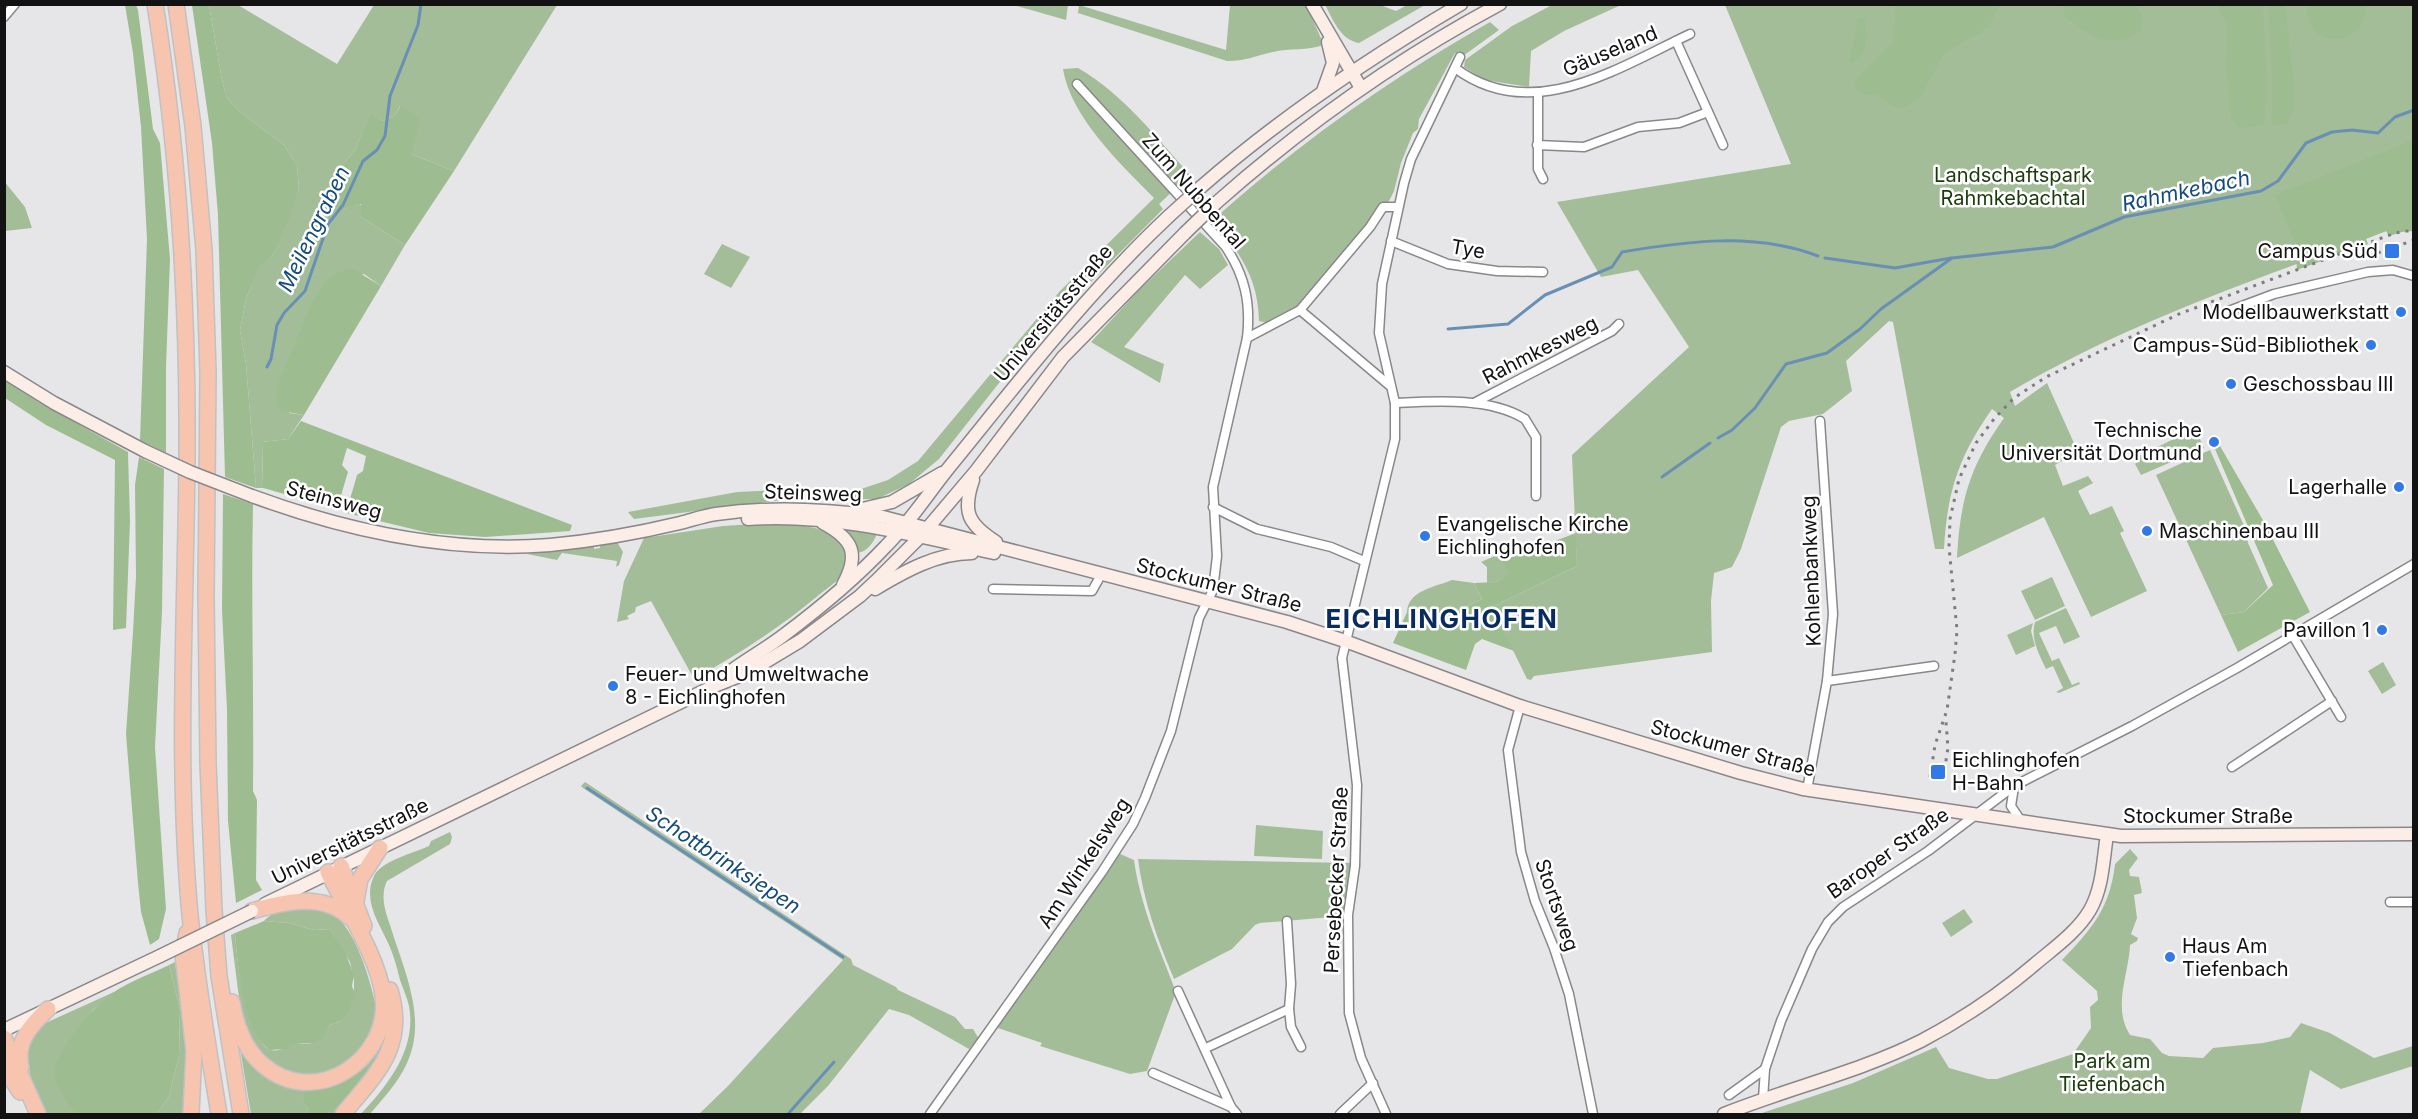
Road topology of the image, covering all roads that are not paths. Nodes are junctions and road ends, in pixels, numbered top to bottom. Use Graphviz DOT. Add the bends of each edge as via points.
graph roads {
  1 [pos="15,4"];
  2 [pos="155,4"];
  3 [pos="176,4"];
  4 [pos="1312,4"];
  5 [pos="1461,4"];
  6 [pos="1500,4"];
  7 [pos="4,17"];
  8 [pos="1323,26"];
  9 [pos="1690,34"];
  10 [pos="1676,41"];
  11 [pos="1460,57"];
  12 [pos="1455,68"];
  13 [pos="1351,71"];
  14 [pos="1077,84"];
  15 [pos="1361,88"];
  16 [pos="1323,91"];
  17 [pos="1538,93"];
  18 [pos="1708,112"];
  19 [pos="1723,145"];
  20 [pos="1537,146"];
  21 [pos="1543,179"];
  22 [pos="1398,207"];
  23 [pos="1391,241"];
  24 [pos="1543,272"];
  25 [pos="2414,276"];
  26 [pos="1300,310"];
  27 [pos="2217,315"];
  28 [pos="1619,324"];
  29 [pos="1247,338"];
  30 [pos="4,372"];
  31 [pos="1390,385"];
  32 [pos="1474,403"];
  33 [pos="1395,404"];
  34 [pos="1820,421"];
  35 [pos="948,469"];
  36 [pos="976,471"];
  37 [pos="1536,496"];
  38 [pos="1213,507"];
  39 [pos="842,511"];
  40 [pos="819,521"];
  41 [pos="682,523"];
  42 [pos="904,528"];
  43 [pos="924,532"];
  44 [pos="1004,551"];
  45 [pos="1364,561"];
  46 [pos="2414,564"];
  47 [pos="1101,575"];
  48 [pos="993,589"];
  49 [pos="835,596"];
  50 [pos="860,596"];
  51 [pos="1208,602"];
  52 [pos="2293,636"];
  53 [pos="1345,641"];
  54 [pos="1934,666"];
  55 [pos="1827,681"];
  56 [pos="712,687"];
  57 [pos="2332,701"];
  58 [pos="1520,705"];
  59 [pos="2341,717"];
  60 [pos="2232,767"];
  61 [pos="2014,786"];
  62 [pos="1808,790"];
  63 [pos="1975,815"];
  64 [pos="2021,822"];
  65 [pos="2107,834"];
  66 [pos="2414,834"];
  67 [pos="380,848"];
  68 [pos="334,869"];
  69 [pos="2390,902"];
  70 [pos="2414,902"];
  71 [pos="356,904"];
  72 [pos="214,910"];
  73 [pos="252,910"];
  74 [pos="190,916"];
  75 [pos="352,921"];
  76 [pos="1287,921"];
  77 [pos="1178,991"];
  78 [pos="48,1009"];
  79 [pos="1289,1009"];
  80 [pos="4,1030"];
  81 [pos="4,1038"];
  82 [pos="1301,1047"];
  83 [pos="1206,1048"];
  84 [pos="1765,1069"];
  85 [pos="1153,1073"];
  86 [pos="11,1074"];
  87 [pos="1373,1083"];
  88 [pos="1729,1095"];
  89 [pos="1763,1099"];
  90 [pos="1234,1111"];
  91 [pos="32,1114"];
  92 [pos="38,1114"];
  93 [pos="191,1114"];
  94 [pos="219,1114"];
  95 [pos="241,1114"];
  96 [pos="343,1114"];
  97 [pos="930,1114"];
  98 [pos="1340,1114"];
  99 [pos="1386,1114"];
  100 [pos="1593,1114"];
  101 [pos="1724,1114"];
  1 -- 7 [label="street"];
  2 -- 74 [label="highway" via="172,130 184,279 187,456 183,673"];
  3 -- 72 [label="highway" via="196,147 205,270 208,763"];
  4 -- 8 [label="main road"];
  5 -- 13 [label="main road, Universitätsstraße"];
  6 -- 15 [label="main road, Universitätsstraße"];
  8 -- 13 [label="main road"];
  8 -- 16 [label="main road" via="1333,63"];
  9 -- 10 [label="street, Gäuseland"];
  10 -- 17 [label="street, Gäuseland" via="1581,84"];
  10 -- 18 [label="street, Gäuseland"];
  11 -- 12 [label="street, Persebecker Straße"];
  12 -- 17 [label="street, Gäuseland" via="1485,86"];
  12 -- 22 [label="street, Persebecker Straße" via="1411,159"];
  13 -- 15 [label="main road"];
  13 -- 16 [label="main road, Universitätsstraße"];
  14 -- 29 [label="street, Zum Nubbental" via="1234,258 1248,294"];
  15 -- 36 [label="main road, Universitätsstraße, bridge" via="1262,163 1185,233 1063,357"];
  16 -- 35 [label="main road, Universitätsstraße, bridge" via="1201,186 1128,254"];
  17 -- 20 [label="street"];
  18 -- 19 [label="street, Gäuseland"];
  18 -- 20 [label="street" via="1679,123 1638,127 1584,147"];
  20 -- 21 [label="street" via="1538,169"];
  22 -- 23 [label="street, Persebecker Straße"];
  22 -- 26 [label="street" via="1383,207"];
  23 -- 24 [label="street, Tye" via="1449,264"];
  23 -- 31 [label="street, Persebecker Straße" via="1379,326"];
  25 -- 27 [label="street" via="2393,270 2368,272 2274,294"];
  26 -- 29 [label="street"];
  26 -- 31 [label="street"];
  28 -- 32 [label="street, Rahmkesweg"];
  29 -- 38 [label="street, Zum Nubbental" via="1214,482"];
  30 -- 41 [label="main road, Steinsweg, bridge" via="62,407 190,472 338,523 394,536 465,546 520,547 554,545"];
  31 -- 33 [label="street, Persebecker Straße"];
  32 -- 33 [label="street, Rahmkesweg"];
  32 -- 37 [label="street, Rahmkesweg" via="1520,416 1531,426 1536,437"];
  33 -- 45 [label="street, Persebecker Straße" via="1394,447"];
  34 -- 55 [label="street, Kohlenbankweg" via="1833,614"];
  35 -- 39 [label="main road" via="892,502"];
  35 -- 42 [label="main road, Universitätsstraße"];
  36 -- 43 [label="main road, Universitätsstraße"];
  36 -- 44 [label="main road, Universitätsstraße" via="967,498 969,515 981,532"];
  38 -- 45 [label="street" via="1257,529 1331,546"];
  38 -- 51 [label="street, Zum Nubbental" via="1217,565"];
  39 -- 41 [label="main road, Steinsweg" via="755,510"];
  39 -- 42 [label="main road, Steinsweg" via="883,517"];
  40 -- 41 [label="main road, Steinsweg" via="761,518"];
  40 -- 42 [label="main road, Steinsweg"];
  40 -- 49 [label="main road" via="842,535 852,550 849,571"];
  42 -- 43 [label="main road, Stockumer Straße"];
  42 -- 49 [label="main road, Universitätsstraße"];
  43 -- 44 [label="main road, Stockumer Straße"];
  43 -- 50 [label="main road, Universitätsstraße"];
  44 -- 47 [label="main road, Stockumer Straße"];
  44 -- 50 [label="main road" via="945,556"];
  45 -- 53 [label="street, Persebecker Straße"];
  46 -- 52 [label="street, Baroper Straße"];
  47 -- 48 [label="street" via="1092,591"];
  47 -- 51 [label="main road, Stockumer Straße"];
  49 -- 56 [label="main road, Universitätsstraße"];
  50 -- 56 [label="main road, Universitätsstraße" via="800,641 747,673"];
  51 -- 53 [label="main road, Stockumer Straße"];
  51 -- 97 [label="street, Am Winkelsweg" via="1198,618 1171,732 1133,824"];
  52 -- 57 [label="street"];
  52 -- 61 [label="street, Baroper Straße" via="2132,726"];
  53 -- 58 [label="main road, Stockumer Straße"];
  53 -- 87 [label="street, Persebecker Straße" via="1342,658 1356,761 1358,810 1348,915 1349,1013 1361,1058"];
  54 -- 55 [label="street"];
  55 -- 62 [label="street, Kohlenbankweg"];
  56 -- 67 [label="main road, Universitätsstraße"];
  57 -- 59 [label="street"];
  57 -- 60 [label="street"];
  58 -- 62 [label="main road, Stockumer Straße"];
  58 -- 100 [label="street, Stortsweg" via="1508,750 1521,852 1569,994"];
  61 -- 63 [label="street, Baroper Straße"];
  61 -- 64 [label="street" via="2011,806"];
  62 -- 63 [label="main road, Stockumer Straße"];
  63 -- 64 [label="main road, Stockumer Straße"];
  63 -- 84 [label="street, Baroper Straße" via="1843,907 1828,922 1812,949"];
  64 -- 65 [label="main road, Stockumer Straße"];
  65 -- 66 [label="main road, Stockumer Straße"];
  65 -- 89 [label="main road" via="2098,892 2090,909 2072,933 2017,979 1919,1042"];
  67 -- 68 [label="main road, Universitätsstraße"];
  67 -- 71 [label="highway" via="360,879"];
  68 -- 71 [label="highway"];
  68 -- 73 [label="main road, Universitätsstraße"];
  68 -- 75 [label="highway"];
  69 -- 70 [label="street"];
  71 -- 96 [label="highway" via="388,986 395,1028 390,1050 377,1074"];
  72 -- 75 [label="highway" via="225,945 234,1017 244,1041 265,1067 297,1080 320,1080 350,1069 368,1054 382,1026 383,991"];
  72 -- 95 [label="highway" via="219,976"];
  73 -- 75 [label="highway" via="277,904 321,902 338,908"];
  73 -- 78 [label="main road, Universitätsstraße, bridge"];
  74 -- 93 [label="highway" via="183,954 194,1050"];
  74 -- 94 [label="highway"];
  76 -- 79 [label="street"];
  77 -- 83 [label="street"];
  78 -- 80 [label="main road, Universitätsstraße"];
  78 -- 86 [label="highway" via="26,1032 20,1062"];
  79 -- 82 [label="street" via="1291,1027"];
  79 -- 83 [label="street"];
  81 -- 86 [label="highway"];
  83 -- 90 [label="street"];
  84 -- 88 [label="street"];
  84 -- 89 [label="street, Baroper Straße"];
  85 -- 90 [label="street"];
  86 -- 91 [label="highway"];
  86 -- 92 [label="highway"];
  87 -- 98 [label="street"];
  87 -- 99 [label="street, Persebecker Straße"];
  89 -- 101 [label="main road"];
}
